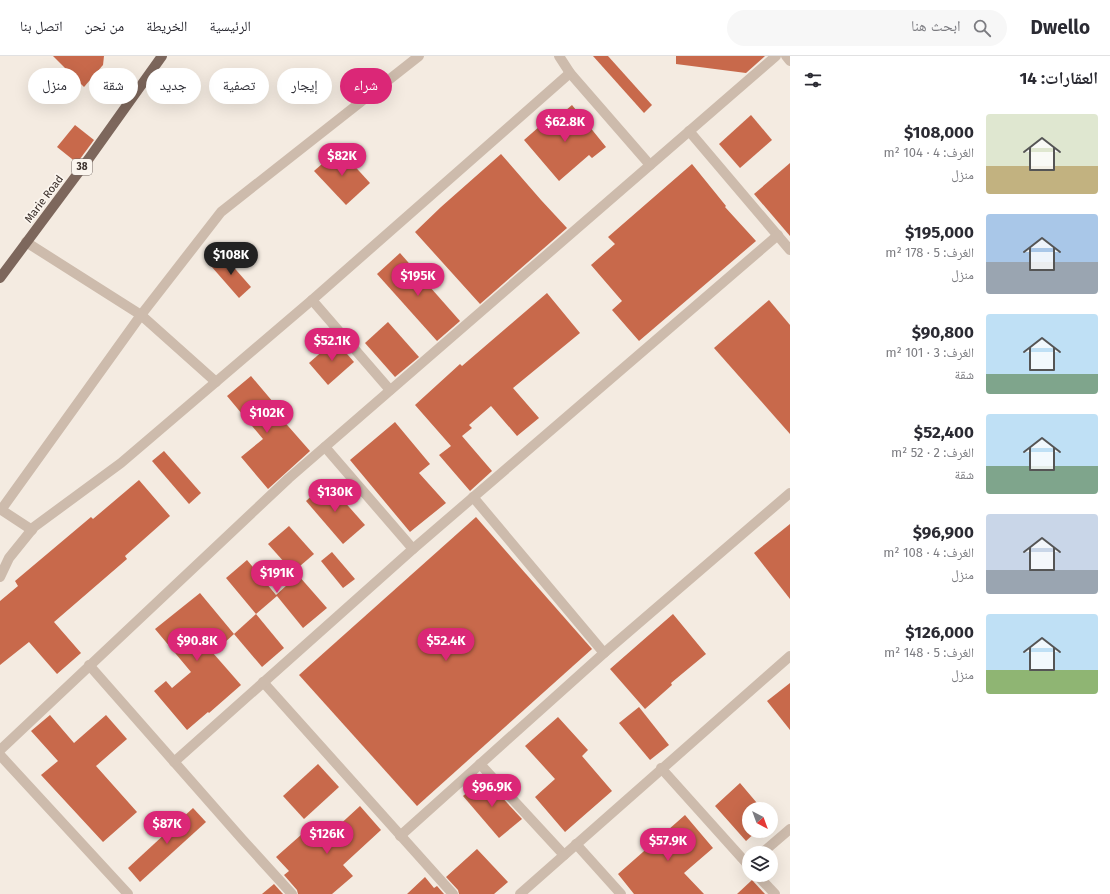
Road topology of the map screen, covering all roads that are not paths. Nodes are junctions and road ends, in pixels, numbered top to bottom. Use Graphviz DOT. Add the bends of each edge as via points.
graph roads {
  1 [pos="162,56"];
  2 [pos="419,56"];
  3 [pos="559,56"];
  4 [pos="776,56"];
  5 [pos="786,56"];
  6 [pos="790,61"];
  7 [pos="570,73"];
  8 [pos="689,131"];
  9 [pos="650,165"];
  10 [pos="778,235"];
  11 [pos="26,242"];
  12 [pos="790,250"];
  13 [pos="0,278"];
  14 [pos="312,300"];
  15 [pos="140,315"];
  16 [pos="216,382"];
  17 [pos="390,390"];
  18 [pos="325,447"];
  19 [pos="790,493"];
  20 [pos="473,497"];
  21 [pos="1,510"];
  22 [pos="32,530"];
  23 [pos="413,549"];
  24 [pos="0,577"];
  25 [pos="604,653"];
  26 [pos="790,656"];
  27 [pos="89,665"];
  28 [pos="263,682"];
  29 [pos="0,750"];
  30 [pos="0,755"];
  31 [pos="174,762"];
  32 [pos="480,764"];
  33 [pos="661,768"];
  34 [pos="790,829"];
  35 [pos="400,836"];
  36 [pos="576,844"];
  37 [pos="770,846"];
  38 [pos="564,855"];
  39 [pos="742,857"];
  40 [pos="764,882"];
  41 [pos="128,894"];
  42 [pos="292,894"];
  43 [pos="452,894"];
  44 [pos="520,894"];
  45 [pos="620,894"];
  46 [pos="775,894"];
  1 -- 11 [label="main road, Marie Road / 38"];
  2 -- 15 [label="street" via="221,212"];
  3 -- 7 [label="street"];
  4 -- 8 [label="street"];
  5 -- 6 [label="street"];
  7 -- 9 [label="street"];
  7 -- 14 [label="street"];
  8 -- 9 [label="street"];
  8 -- 10 [label="street"];
  9 -- 17 [label="street"];
  10 -- 12 [label="street"];
  10 -- 20 [label="street"];
  11 -- 13 [label="main road, Marie Road / 38"];
  11 -- 15 [label="street"];
  14 -- 16 [label="street"];
  14 -- 17 [label="street"];
  15 -- 16 [label="street"];
  15 -- 21 [label="street"];
  16 -- 22 [label="street" via="121,463"];
  17 -- 18 [label="street"];
  18 -- 23 [label="street"];
  18 -- 27 [label="street"];
  19 -- 25 [label="street"];
  20 -- 23 [label="street"];
  20 -- 25 [label="street"];
  21 -- 22 [label="street"];
  22 -- 24 [label="street" via="9,558"];
  23 -- 28 [label="street"];
  25 -- 32 [label="street"];
  26 -- 33 [label="street"];
  27 -- 29 [label="street"];
  27 -- 31 [label="street"];
  28 -- 31 [label="street"];
  28 -- 35 [label="street"];
  30 -- 41 [label="street"];
  31 -- 42 [label="street"];
  32 -- 35 [label="street"];
  32 -- 38 [label="street"];
  33 -- 36 [label="street"];
  33 -- 39 [label="street"];
  34 -- 37 [label="street"];
  35 -- 43 [label="street"];
  36 -- 38 [label="street"];
  36 -- 45 [label="street"];
  38 -- 44 [label="street"];
  40 -- 46 [label="street"];
}
